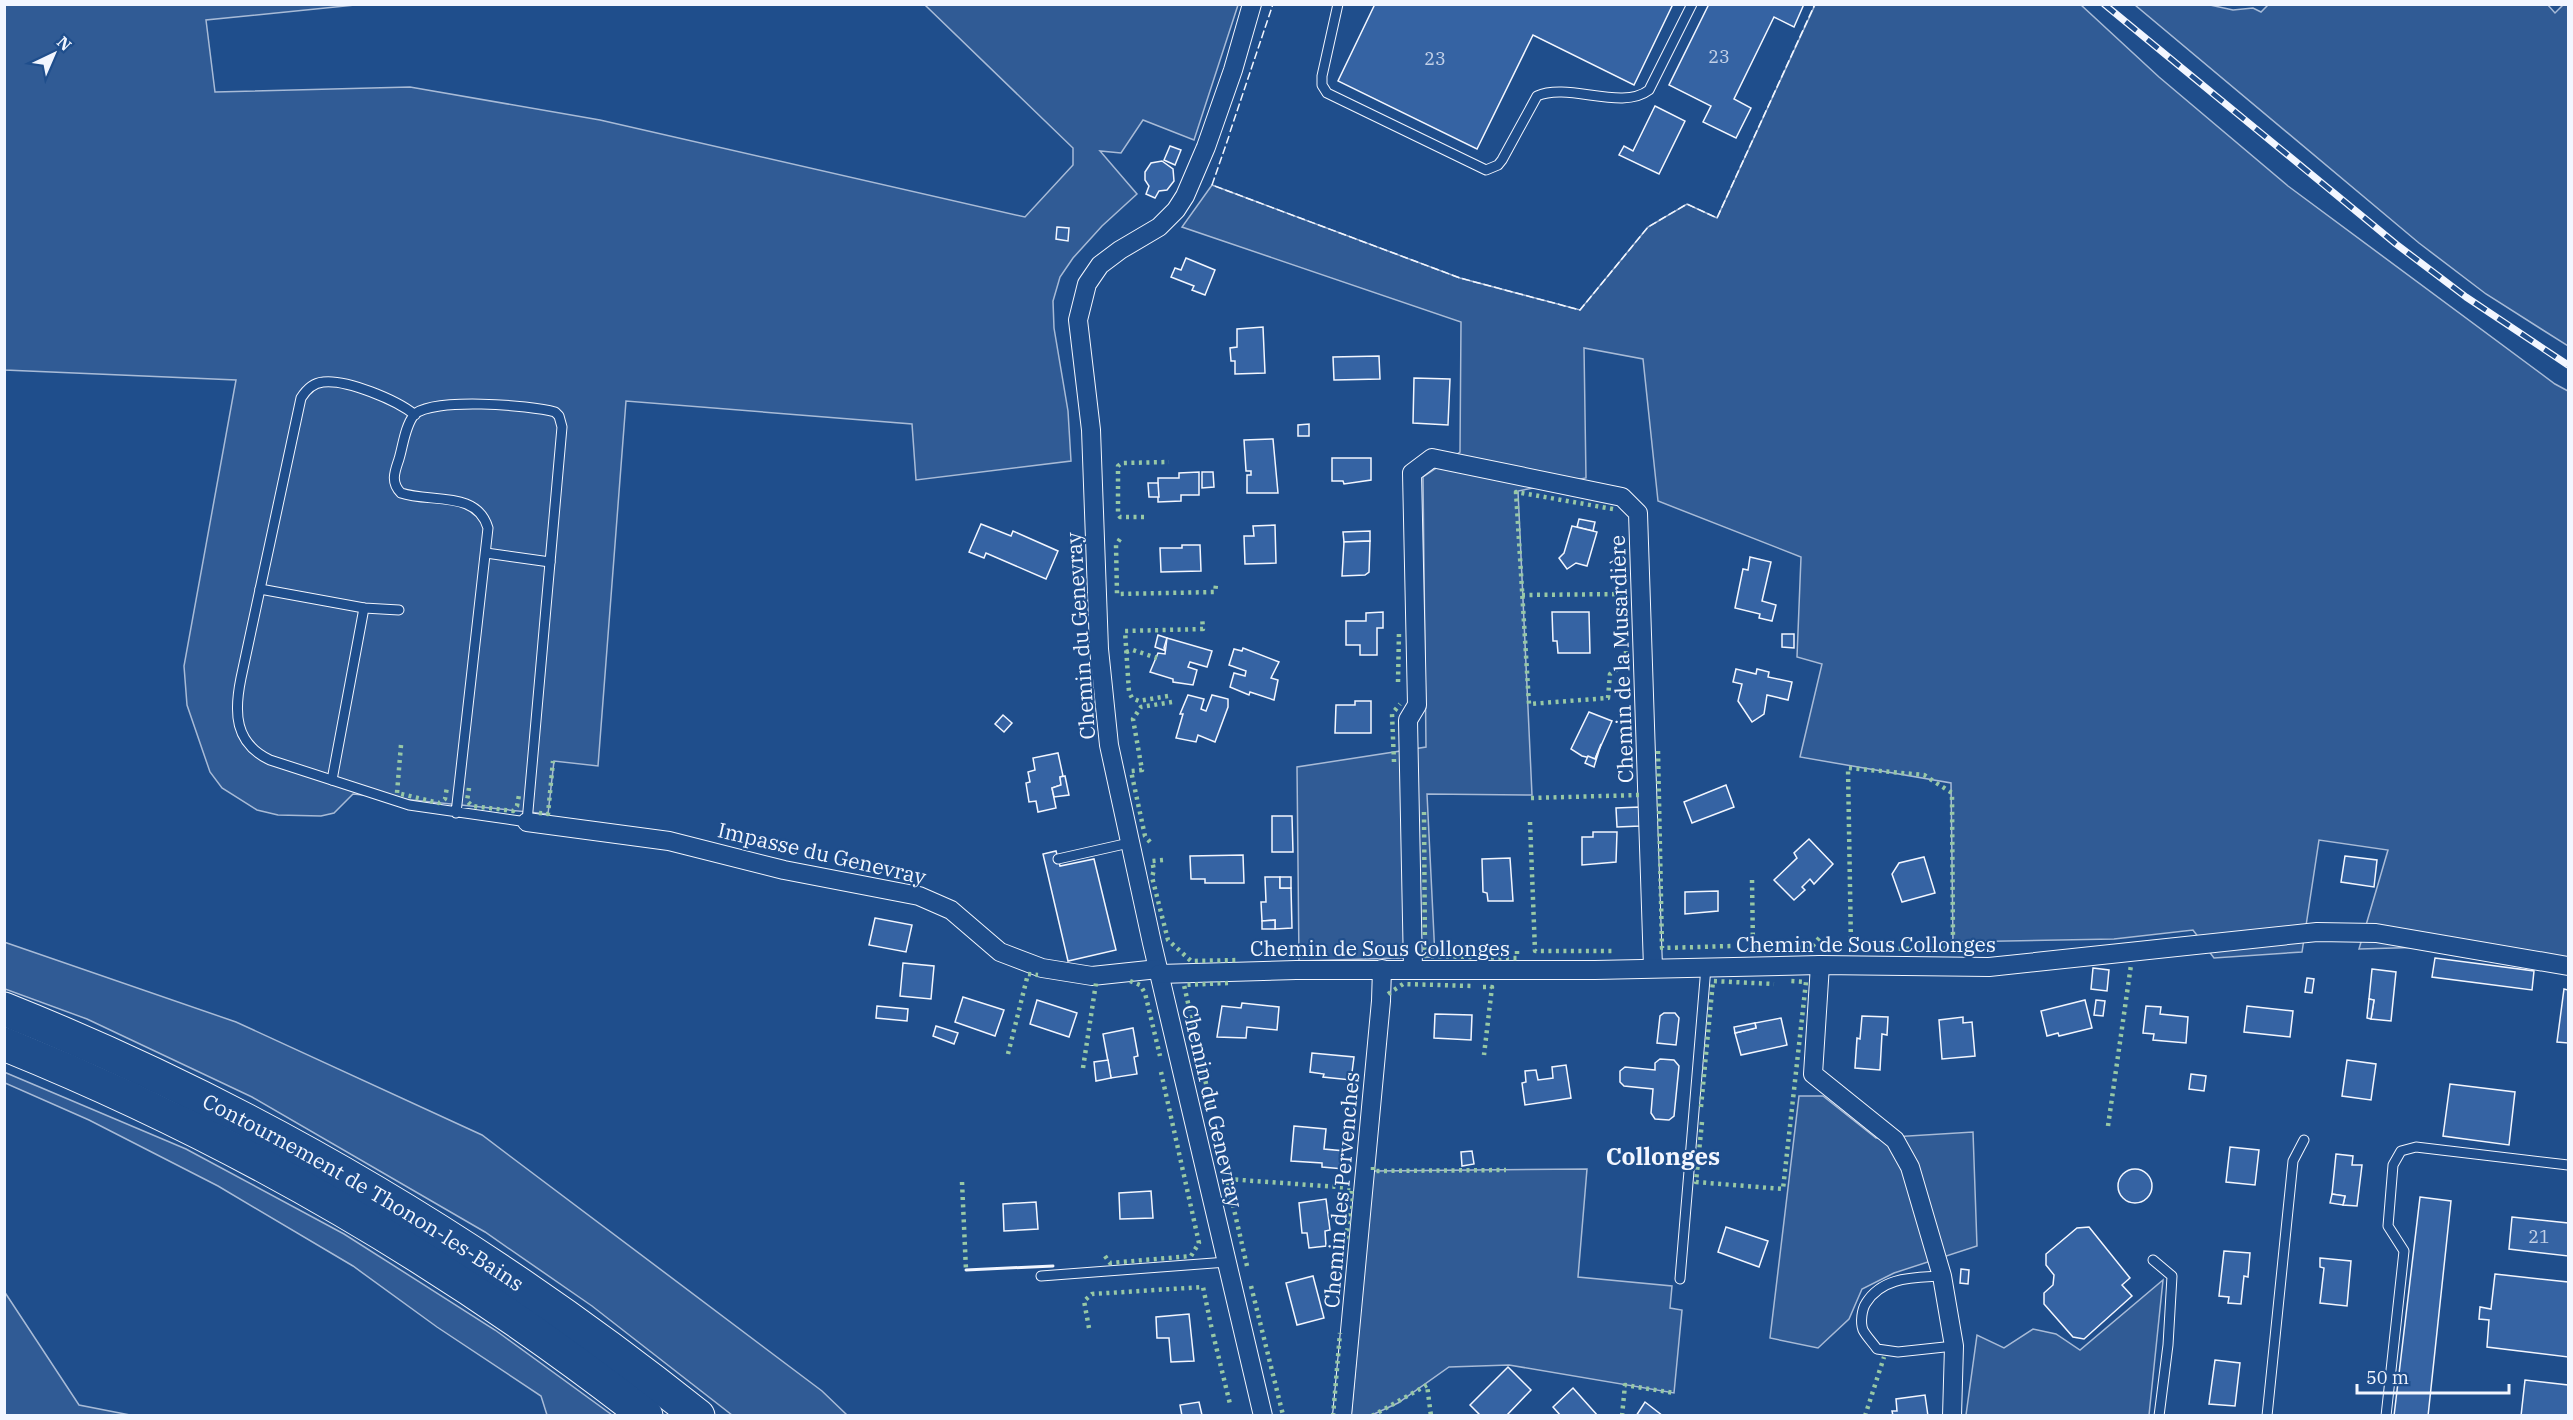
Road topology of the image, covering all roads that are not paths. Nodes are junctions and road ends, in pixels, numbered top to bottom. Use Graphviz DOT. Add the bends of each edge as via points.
graph roads {
  1 [pos="1252,4"];
  2 [pos="1338,4"];
  3 [pos="1692,4"];
  4 [pos="415,415"];
  5 [pos="486,553"];
  6 [pos="550,562"];
  7 [pos="260,589"];
  8 [pos="364,608"];
  9 [pos="399,610"];
  10 [pos="332,780"];
  11 [pos="456,813"];
  12 [pos="527,822"];
  13 [pos="1129,843"];
  14 [pos="1058,859"];
  15 [pos="1820,965"];
  16 [pos="2568,966"];
  17 [pos="1706,967"];
  18 [pos="1653,968"];
  19 [pos="1382,969"];
  20 [pos="1413,969"];
  21 [pos="1159,972"];
  22 [pos="4,1009"];
  23 [pos="4,1044"];
  24 [pos="2304,1140"];
  25 [pos="2568,1165"];
  26 [pos="2153,1260"];
  27 [pos="1227,1262"];
  28 [pos="1041,1276"];
  29 [pos="1942,1276"];
  30 [pos="1680,1278"];
  31 [pos="1954,1346"];
  32 [pos="646,1416"];
  33 [pos="698,1416"];
  34 [pos="1263,1416"];
  35 [pos="1342,1416"];
  36 [pos="1952,1416"];
  37 [pos="2159,1416"];
  38 [pos="2267,1416"];
  39 [pos="2386,1416"];
  1 -- 13 [label="street, Chemin du Genevray" via="1203,157 1185,196 1160,227 1100,265 1087,284 1079,308 1091,430 1102,692"];
  2 -- 3 [label="lane" via="1322,76 1327,93 1485,170 1502,160 1536,96 1550,92 1630,97 1649,90"];
  4 -- 5 [label="lane" via="394,476 396,488 407,495 461,502 476,508 488,528"];
  4 -- 6 [label="lane" via="431,407 482,406 549,411 559,416 562,427"];
  4 -- 7 [label="lane" via="398,404 343,384 324,382 305,392 298,405"];
  5 -- 6 [label="lane"];
  5 -- 11 [label="lane"];
  6 -- 12 [label="lane"];
  7 -- 8 [label="lane"];
  7 -- 10 [label="lane" via="238,695 239,729 260,755"];
  8 -- 9 [label="lane"];
  8 -- 10 [label="lane"];
  10 -- 11 [label="lane" via="409,805"];
  11 -- 12 [label="lane"];
  12 -- 21 [label="street, Impasse du Genevray" via="669,841 784,870 919,896 951,910 1000,952 1042,968 1092,976"];
  13 -- 14 [label="lane"];
  13 -- 21 [label="street, Chemin du Genevray"];
  15 -- 16 [label="street, Chemin de Sous Collonges" via="1989,967 2317,932 2376,933"];
  15 -- 17 [label="street, Chemin de Sous Collonges"];
  15 -- 29 [label="street" via="1813,1074 1895,1140 1910,1167"];
  17 -- 18 [label="street, Chemin de Sous Collonges"];
  17 -- 30 [label="lane"];
  18 -- 20 [label="street, Chemin de Sous Collonges"];
  18 -- 20 [label="street, Chemin de la Musardière" via="1638,513 1622,497 1432,458 1412,473 1417,705 1408,720"];
  19 -- 20 [label="street, Chemin de Sous Collonges"];
  19 -- 21 [label="street, Chemin de Sous Collonges"];
  19 -- 35 [label="street, Chemin des Pervenches"];
  21 -- 27 [label="street, Chemin du Genevray"];
  22 -- 33 [label="highway, Contournement de Thonon-les-Bains" via="133,1064 300,1148 397,1205 581,1325"];
  23 -- 32 [label="highway, Contournement de Thonon-les-Bains" via="188,1126 382,1233 555,1347"];
  24 -- 38 [label="lane" via="2293,1161"];
  25 -- 39 [label="lane" via="2416,1147 2401,1151 2393,1165 2388,1226 2404,1251"];
  26 -- 37 [label="lane" via="2172,1276"];
  27 -- 28 [label="lane"];
  27 -- 34 [label="street, Chemin du Genevray"];
  29 -- 31 [label="street"];
  29 -- 31 [label="lane" via="1902,1279 1883,1285 1871,1294 1862,1309 1862,1328 1877,1349 1898,1352"];
  31 -- 36 [label="street"];
}
